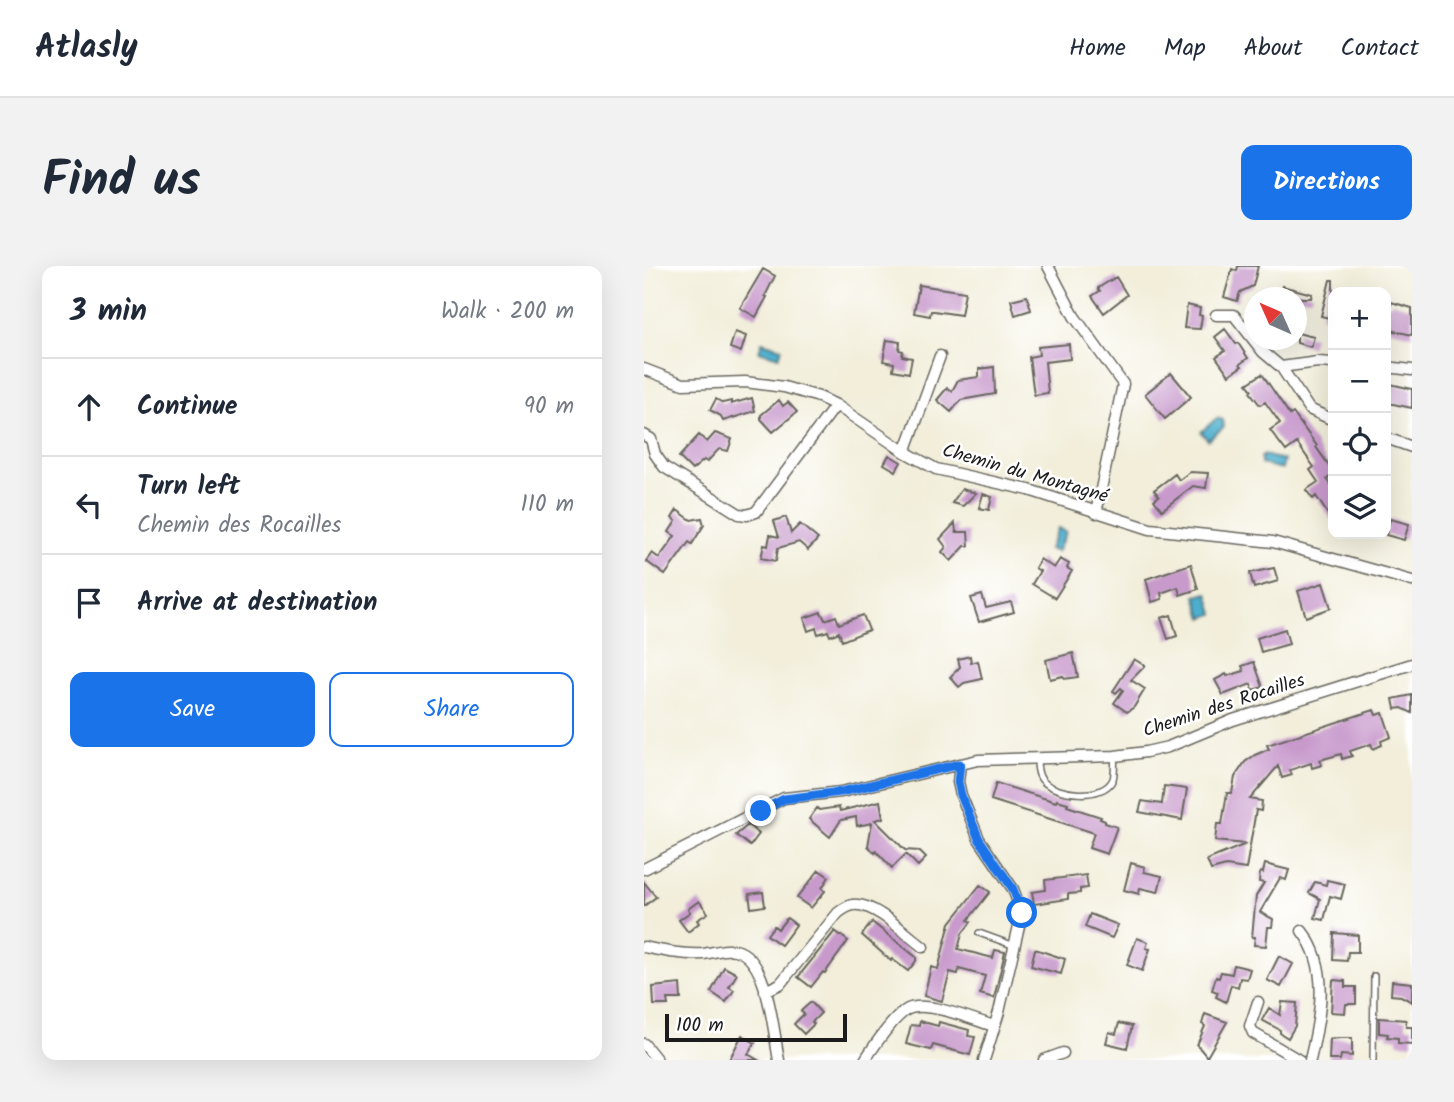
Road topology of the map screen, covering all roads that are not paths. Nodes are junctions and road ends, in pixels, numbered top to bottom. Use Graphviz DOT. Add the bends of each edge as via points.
graph roads {
  1 [pos="1048,266"];
  2 [pos="1216,315"];
  3 [pos="940,356"];
  4 [pos="1328,363"];
  5 [pos="1281,367"];
  6 [pos="1391,368"];
  7 [pos="644,369"];
  8 [pos="1412,370"];
  9 [pos="836,405"];
  10 [pos="1328,418"];
  11 [pos="644,435"];
  12 [pos="1391,440"];
  13 [pos="1412,447"];
  14 [pos="905,452"];
  15 [pos="1096,513"];
  16 [pos="1412,581"];
  17 [pos="1412,664"];
  18 [pos="1115,756"];
  19 [pos="1037,758"];
  20 [pos="960,764"];
  21 [pos="644,869"];
  22 [pos="1302,931"];
  23 [pos="979,933"];
  24 [pos="1015,946"];
  25 [pos="644,947"];
  26 [pos="923,947"];
  27 [pos="1374,976"];
  28 [pos="765,991"];
  29 [pos="1258,1002"];
  30 [pos="994,1026"];
  31 [pos="644,1044"];
  32 [pos="1063,1053"];
  33 [pos="657,1060"];
  34 [pos="779,1060"];
  35 [pos="865,1060"];
  36 [pos="984,1060"];
  37 [pos="1044,1060"];
  38 [pos="1299,1060"];
  39 [pos="1310,1060"];
  40 [pos="1373,1060"];
  1 -- 15 [label="street" via="1074,316 1123,384"];
  2 -- 5 [label="street" via="1234,315"];
  3 -- 14 [label="street"];
  4 -- 5 [label="street"];
  5 -- 10 [label="street" via="1309,409"];
  6 -- 8 [label="street"];
  7 -- 9 [label="street, Chemin du Montagné" via="684,384 745,382 784,387"];
  9 -- 11 [label="street" via="756,512 747,516 664,467 651,439"];
  9 -- 14 [label="street, Chemin du Montagné"];
  12 -- 13 [label="street"];
  14 -- 15 [label="street, Chemin du Montagné" via="936,469 1029,490"];
  15 -- 16 [label="street, Chemin du Montagné" via="1150,529 1273,542"];
  17 -- 18 [label="street, Chemin des Rocailles" via="1233,720 1168,747"];
  18 -- 19 [label="street, Chemin des Rocailles"];
  18 -- 19 [label="lane" via="1112,779 1106,787 1082,794 1043,782"];
  19 -- 20 [label="street, Chemin des Rocailles"];
  20 -- 21 [label="street, Chemin des Rocailles" via="841,792 784,799"];
  20 -- 24 [label="street" via="958,782 979,839 1019,899 1022,918"];
  22 -- 39 [label="street" via="1311,943 1321,975"];
  23 -- 24 [label="lane"];
  24 -- 30 [label="street"];
  25 -- 28 [label="street" via="681,954 736,950 753,962"];
  26 -- 28 [label="street" via="873,911 862,905 848,906 780,984"];
  27 -- 40 [label="lane"];
  28 -- 34 [label="street"];
  29 -- 38 [label="street" via="1250,1026 1253,1033"];
  30 -- 35 [label="street" via="926,1006 908,1009 884,1032"];
  30 -- 36 [label="street"];
  31 -- 33 [label="street"];
  32 -- 37 [label="street"];
}
